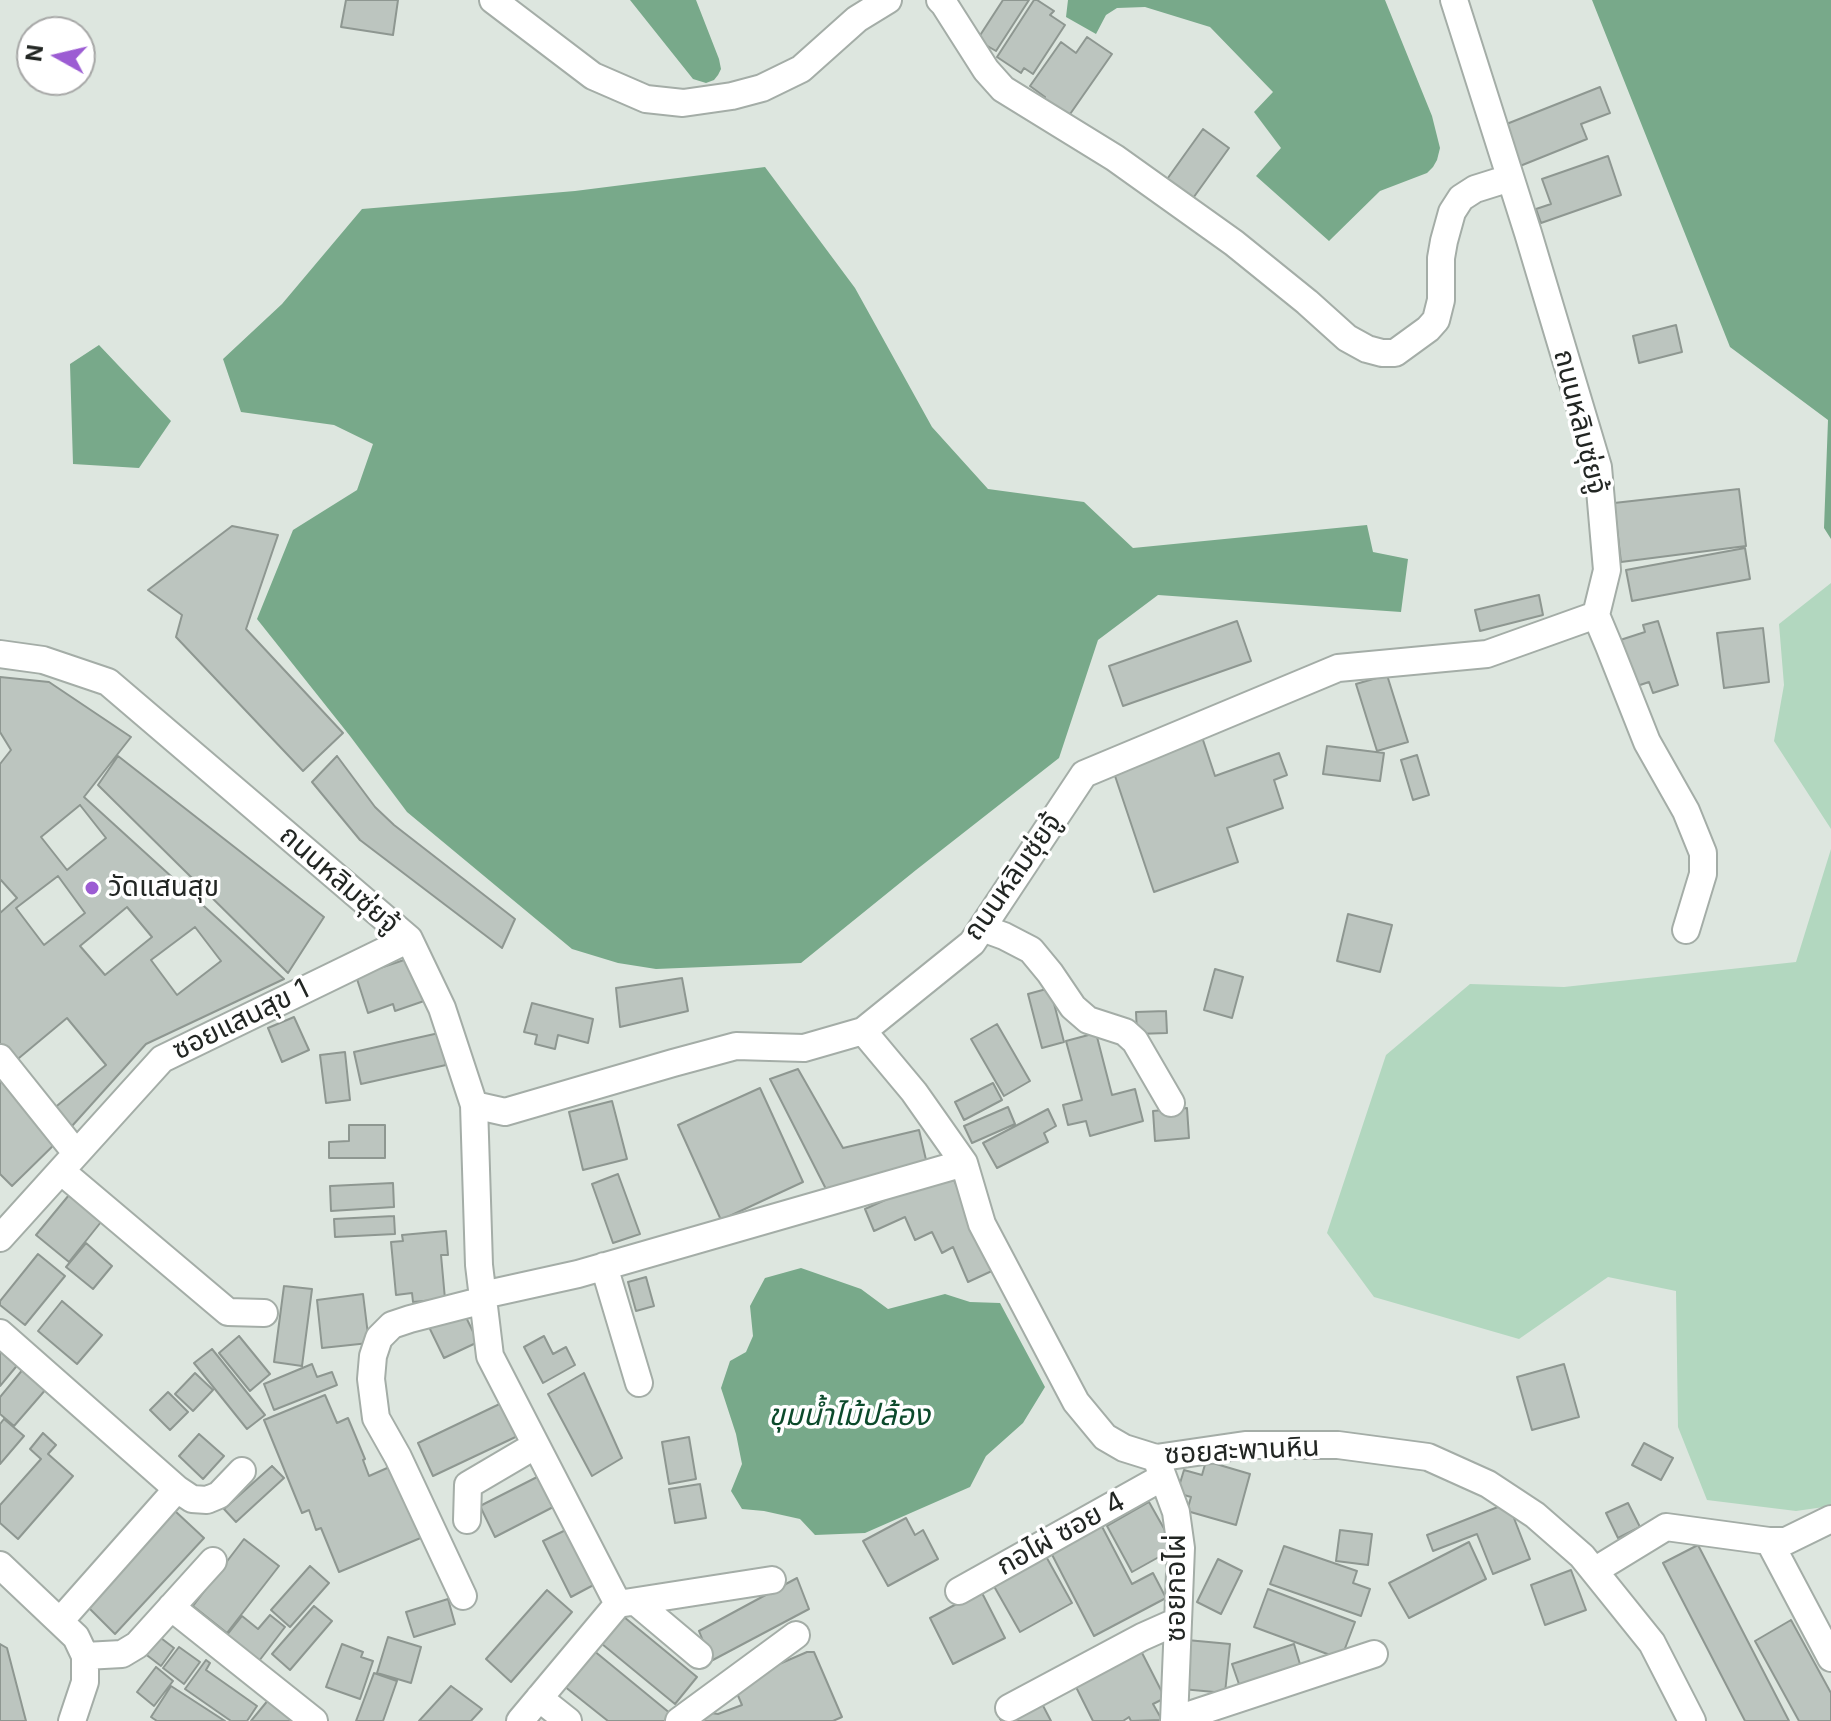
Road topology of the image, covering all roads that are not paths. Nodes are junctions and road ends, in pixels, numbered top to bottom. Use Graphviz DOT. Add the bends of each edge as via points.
graph roads {
  1 [pos="493,0"];
  2 [pos="888,0"];
  3 [pos="940,0"];
  4 [pos="1454,0"];
  5 [pos="1510,178"];
  6 [pos="1596,615"];
  7 [pos="0,654"];
  8 [pos="982,928"];
  9 [pos="1686,930"];
  10 [pos="409,939"];
  11 [pos="863,1031"];
  12 [pos="0,1058"];
  13 [pos="1171,1103"];
  14 [pos="474,1105"];
  15 [pos="69,1162"];
  16 [pos="964,1163"];
  17 [pos="0,1238"];
  18 [pos="604,1266"];
  19 [pos="483,1298"];
  20 [pos="264,1313"];
  21 [pos="0,1333"];
  22 [pos="639,1383"];
  23 [pos="536,1445"];
  24 [pos="1160,1468"];
  25 [pos="242,1471"];
  26 [pos="177,1489"];
  27 [pos="1831,1519"];
  28 [pos="467,1520"];
  29 [pos="1769,1541"];
  30 [pos="213,1561"];
  31 [pos="0,1565"];
  32 [pos="1594,1571"];
  33 [pos="772,1580"];
  34 [pos="959,1591"];
  35 [pos="463,1596"];
  36 [pos="627,1603"];
  37 [pos="171,1607"];
  38 [pos="60,1621"];
  39 [pos="1178,1621"];
  40 [pos="796,1635"];
  41 [pos="1374,1654"];
  42 [pos="699,1655"];
  43 [pos="85,1656"];
  44 [pos="1831,1658"];
  45 [pos="539,1698"];
  46 [pos="1009,1708"];
  47 [pos="72,1721"];
  48 [pos="314,1721"];
  49 [pos="520,1721"];
  50 [pos="568,1721"];
  51 [pos="679,1721"];
  52 [pos="1174,1721"];
  53 [pos="1692,1721"];
  1 -- 2 [label="street" via="593,76 646,99 683,103 762,88 801,69 857,19"];
  3 -- 5 [label="street" via="1003,89 1115,158 1234,243 1367,349 1395,353 1436,320 1441,258 1452,212 1475,189"];
  4 -- 5 [label="street, ถนนหลิมซุ่ยจู้"];
  5 -- 6 [label="street, ถนนหลิมซุ่ยจู้" via="1598,467 1607,570"];
  6 -- 8 [label="street, ถนนหลิมซุ่ยจู้" via="1487,654 1338,668 1084,774"];
  6 -- 9 [label="street" via="1647,742 1703,853 1703,874"];
  7 -- 10 [label="street, ถนนหลิมซุ่ยจู้" via="43,660 108,682"];
  8 -- 11 [label="street, ถนนหลิมซุ่ยจู้" via="972,943"];
  8 -- 13 [label="street" via="1031,950 1073,1007 1088,1020 1125,1032 1135,1041"];
  10 -- 14 [label="street, ถนนหลิมซุ่ยจู้" via="442,1008"];
  10 -- 15 [label="street, ซอยแสนสุข 1" via="162,1059"];
  11 -- 14 [label="street, ถนนหลิมซุ่ยจู้" via="804,1048 736,1046 505,1112"];
  11 -- 16 [label="street, ซอยสะพานหิน"];
  12 -- 15 [label="street"];
  14 -- 19 [label="street"];
  15 -- 17 [label="street, ซอยแสนสุข 1"];
  15 -- 20 [label="street" via="228,1312"];
  16 -- 18 [label="street"];
  16 -- 24 [label="street, ซอยสะพานหิน" via="982,1224 1076,1402 1105,1437"];
  18 -- 19 [label="street"];
  18 -- 22 [label="street"];
  19 -- 23 [label="street" via="490,1356"];
  19 -- 35 [label="street" via="392,1325 379,1338 371,1379 376,1418"];
  21 -- 26 [label="street"];
  23 -- 28 [label="street" via="468,1485"];
  23 -- 36 [label="street"];
  24 -- 32 [label="street, ซอยสะพานหิน" via="1245,1445 1338,1445 1428,1457 1488,1484 1535,1515"];
  24 -- 34 [label="street, กอไผ่ ซอย 4"];
  24 -- 39 [label="street, ซอยกอไผ่" via="1176,1512 1181,1548"];
  25 -- 26 [label="street" via="207,1500 192,1499"];
  26 -- 38 [label="street"];
  27 -- 29 [label="street" via="1786,1541"];
  29 -- 32 [label="street" via="1666,1527"];
  29 -- 44 [label="street"];
  30 -- 37 [label="street"];
  31 -- 38 [label="street"];
  32 -- 53 [label="street, ซอยสะพานหิน" via="1652,1643"];
  33 -- 36 [label="street"];
  36 -- 42 [label="street"];
  36 -- 45 [label="street"];
  37 -- 43 [label="street" via="122,1654"];
  37 -- 48 [label="street"];
  38 -- 43 [label="street"];
  39 -- 46 [label="street"];
  39 -- 52 [label="street, ซอยกอไผ่"];
  40 -- 51 [label="street"];
  41 -- 52 [label="street"];
  43 -- 47 [label="street" via="85,1682"];
  45 -- 49 [label="street"];
  45 -- 50 [label="street"];
}
